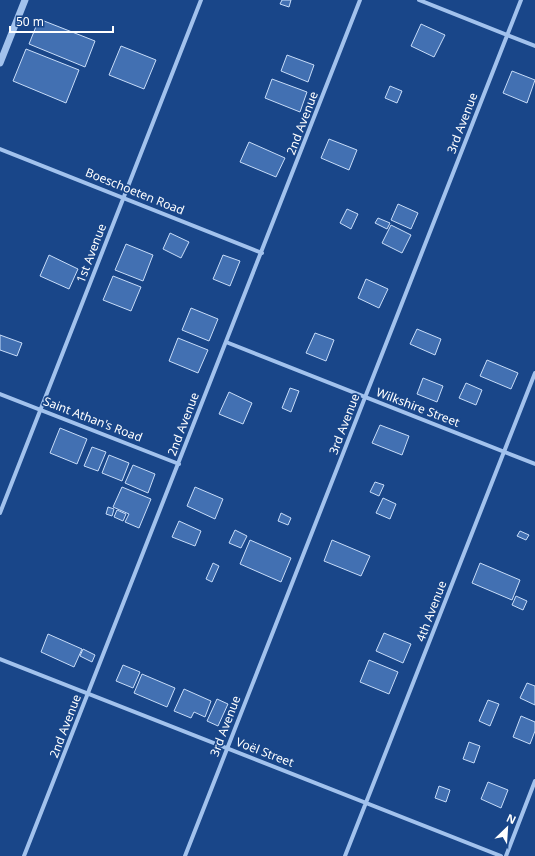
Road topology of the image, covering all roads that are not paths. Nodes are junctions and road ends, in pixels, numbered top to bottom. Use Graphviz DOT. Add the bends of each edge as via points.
graph roads {
  1 [pos="25,0"];
  2 [pos="201,0"];
  3 [pos="360,0"];
  4 [pos="419,0"];
  5 [pos="521,0"];
  6 [pos="508,35"];
  7 [pos="535,46"];
  8 [pos="0,63"];
  9 [pos="0,149"];
  10 [pos="123,197"];
  11 [pos="262,253"];
  12 [pos="226,342"];
  13 [pos="535,373"];
  14 [pos="0,394"];
  15 [pos="365,397"];
  16 [pos="41,410"];
  17 [pos="504,452"];
  18 [pos="179,464"];
  19 [pos="535,464"];
  20 [pos="0,513"];
  21 [pos="0,659"];
  22 [pos="88,694"];
  23 [pos="227,748"];
  24 [pos="535,781"];
  25 [pos="366,803"];
  26 [pos="24,856"];
  27 [pos="185,856"];
  28 [pos="345,856"];
  29 [pos="501,856"];
  30 [pos="506,856"];
  1 -- 8 [label="street"];
  2 -- 10 [label="street, 1st Avenue"];
  3 -- 11 [label="street, 2nd Avenue"];
  4 -- 6 [label="street"];
  5 -- 6 [label="street, 3rd Avenue"];
  6 -- 7 [label="street"];
  6 -- 15 [label="street, 3rd Avenue"];
  9 -- 10 [label="street, Boeschoeten Road"];
  10 -- 11 [label="street, Boeschoeten Road"];
  10 -- 16 [label="street, 1st Avenue"];
  11 -- 12 [label="street, 2nd Avenue"];
  12 -- 15 [label="street, Wilkshire Street"];
  12 -- 18 [label="street, 2nd Avenue"];
  13 -- 17 [label="street, 4th Avenue"];
  14 -- 16 [label="street, Saint Athan's Road"];
  15 -- 17 [label="street, Wilkshire Street"];
  15 -- 23 [label="street, 3rd Avenue"];
  16 -- 18 [label="street, Saint Athan's Road"];
  16 -- 20 [label="street, 1st Avenue"];
  17 -- 19 [label="street, Wilkshire Street"];
  17 -- 25 [label="street, 4th Avenue"];
  18 -- 22 [label="street, 2nd Avenue"];
  21 -- 22 [label="street, Voël Street"];
  22 -- 23 [label="street, Voël Street"];
  22 -- 26 [label="street, 2nd Avenue"];
  23 -- 25 [label="street, Voël Street"];
  23 -- 27 [label="street, 3rd Avenue"];
  24 -- 30 [label="street"];
  25 -- 28 [label="street, 4th Avenue"];
  25 -- 29 [label="street, Voël Street"];
}
